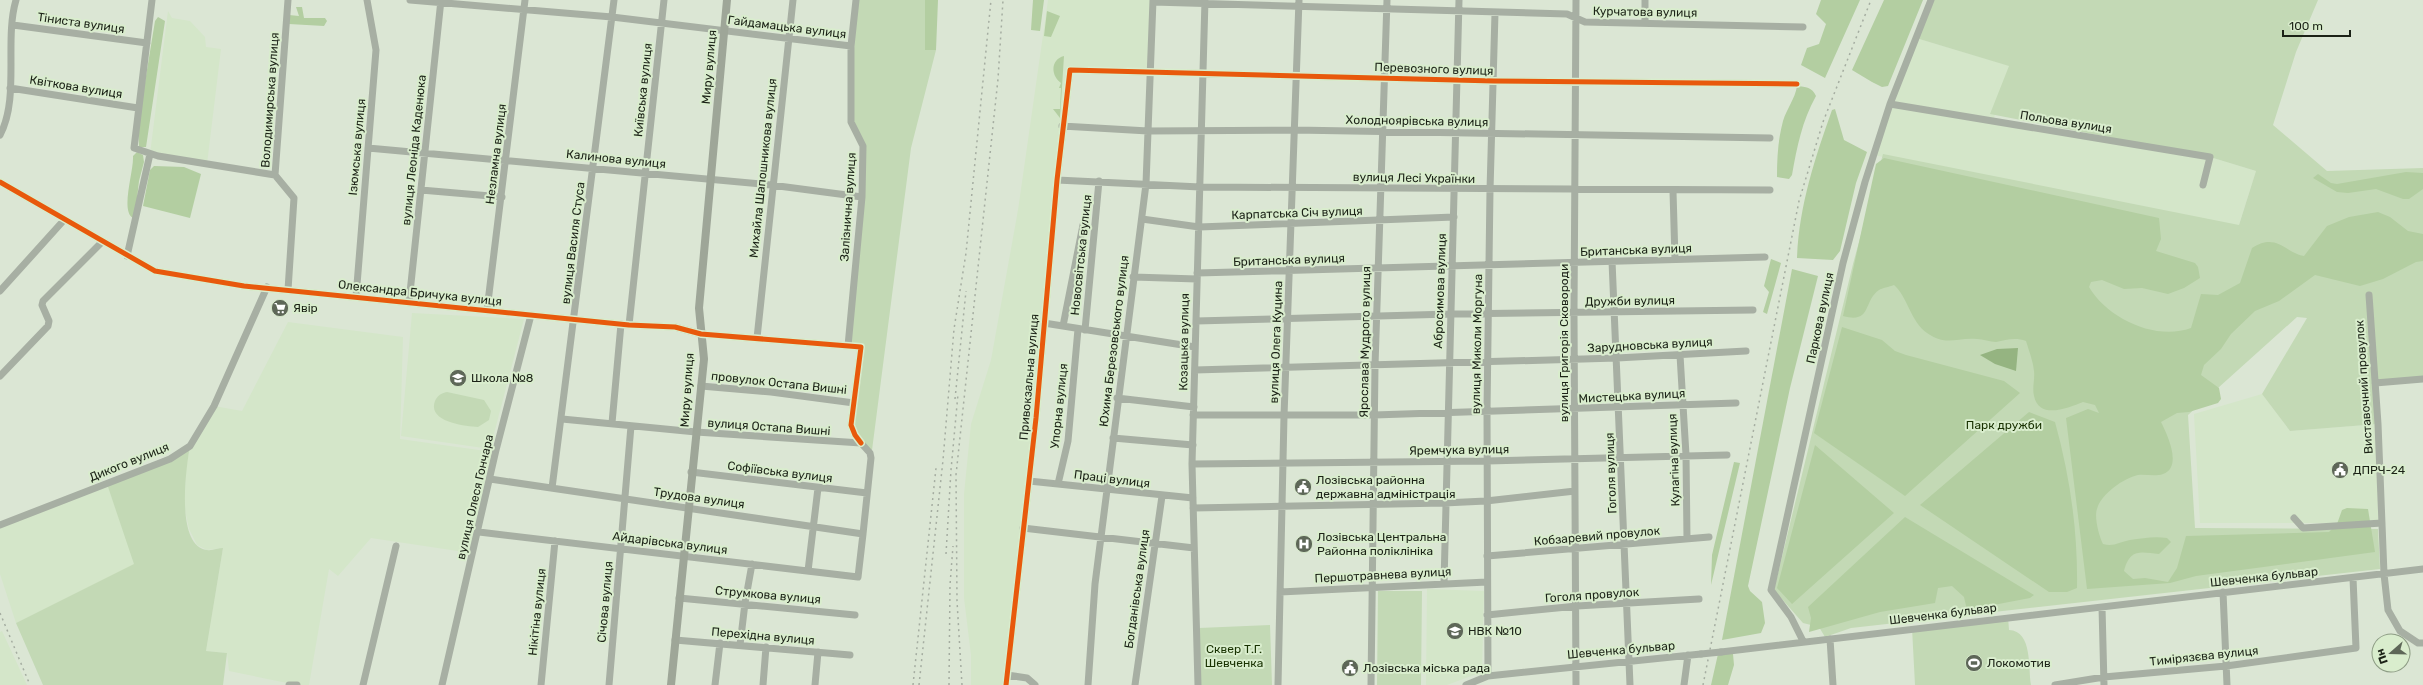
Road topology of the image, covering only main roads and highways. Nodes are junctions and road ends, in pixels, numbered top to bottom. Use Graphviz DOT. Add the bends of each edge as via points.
graph roads {
  1 [pos="727,0"];
  2 [pos="670,685"];
  1 -- 2 [label="main road, Миру вулиця" via="699,308 704,359"];
}
